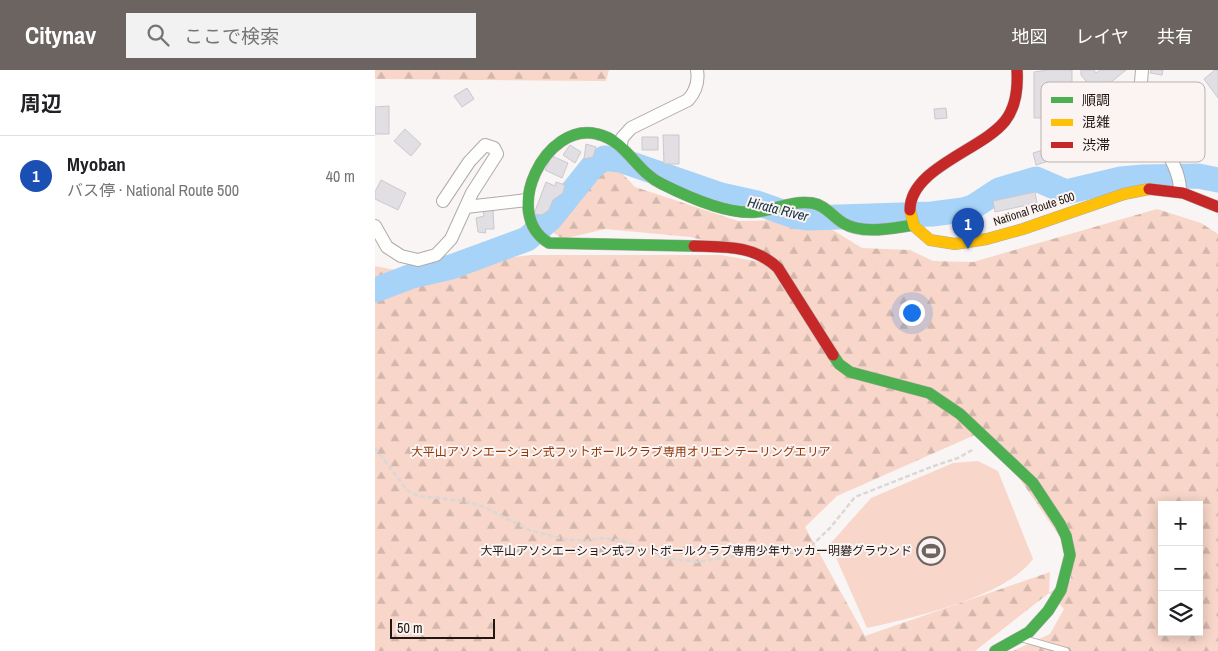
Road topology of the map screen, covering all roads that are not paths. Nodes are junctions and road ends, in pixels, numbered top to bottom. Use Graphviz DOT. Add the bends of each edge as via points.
graph roads {
  1 [pos="697,70"];
  2 [pos="1017,70"];
  3 [pos="621,145"];
  4 [pos="1171,162"];
  5 [pos="1180,188"];
  6 [pos="527,200"];
  7 [pos="443,201"];
  8 [pos="466,207"];
  9 [pos="1218,207"];
  10 [pos="913,222"];
  11 [pos="375,226"];
  12 [pos="1021,638"];
  13 [pos="995,651"];
  14 [pos="1067,651"];
  1 -- 3 [label="street" via="697,85 688,100 631,128 622,138"];
  2 -- 10 [label="main road" via="1016,95 1005,121 987,139 928,175 919,184 912,201"];
  3 -- 6 [label="main road" via="607,137 580,132 561,139 546,156"];
  3 -- 10 [label="main road" via="658,183 731,210 744,212 810,203 857,227 877,228"];
  4 -- 5 [label="street"];
  5 -- 9 [label="main road, National Route 500"];
  5 -- 10 [label="main road, National Route 500" via="1129,192 1023,229 966,243 936,242 923,236"];
  6 -- 8 [label="street"];
  6 -- 12 [label="main road" via="530,227 539,238 549,243 729,247 768,257 779,268 839,364 850,372 929,393 960,414 1043,494 1069,545 1069,566 1061,590 1035,627"];
  7 -- 8 [label="street" via="469,162 485,145 490,146 497,154"];
  8 -- 11 [label="street" via="451,239 436,255 428,258 410,259 391,251"];
  12 -- 13 [label="main road"];
  12 -- 14 [label="lane"];
}
